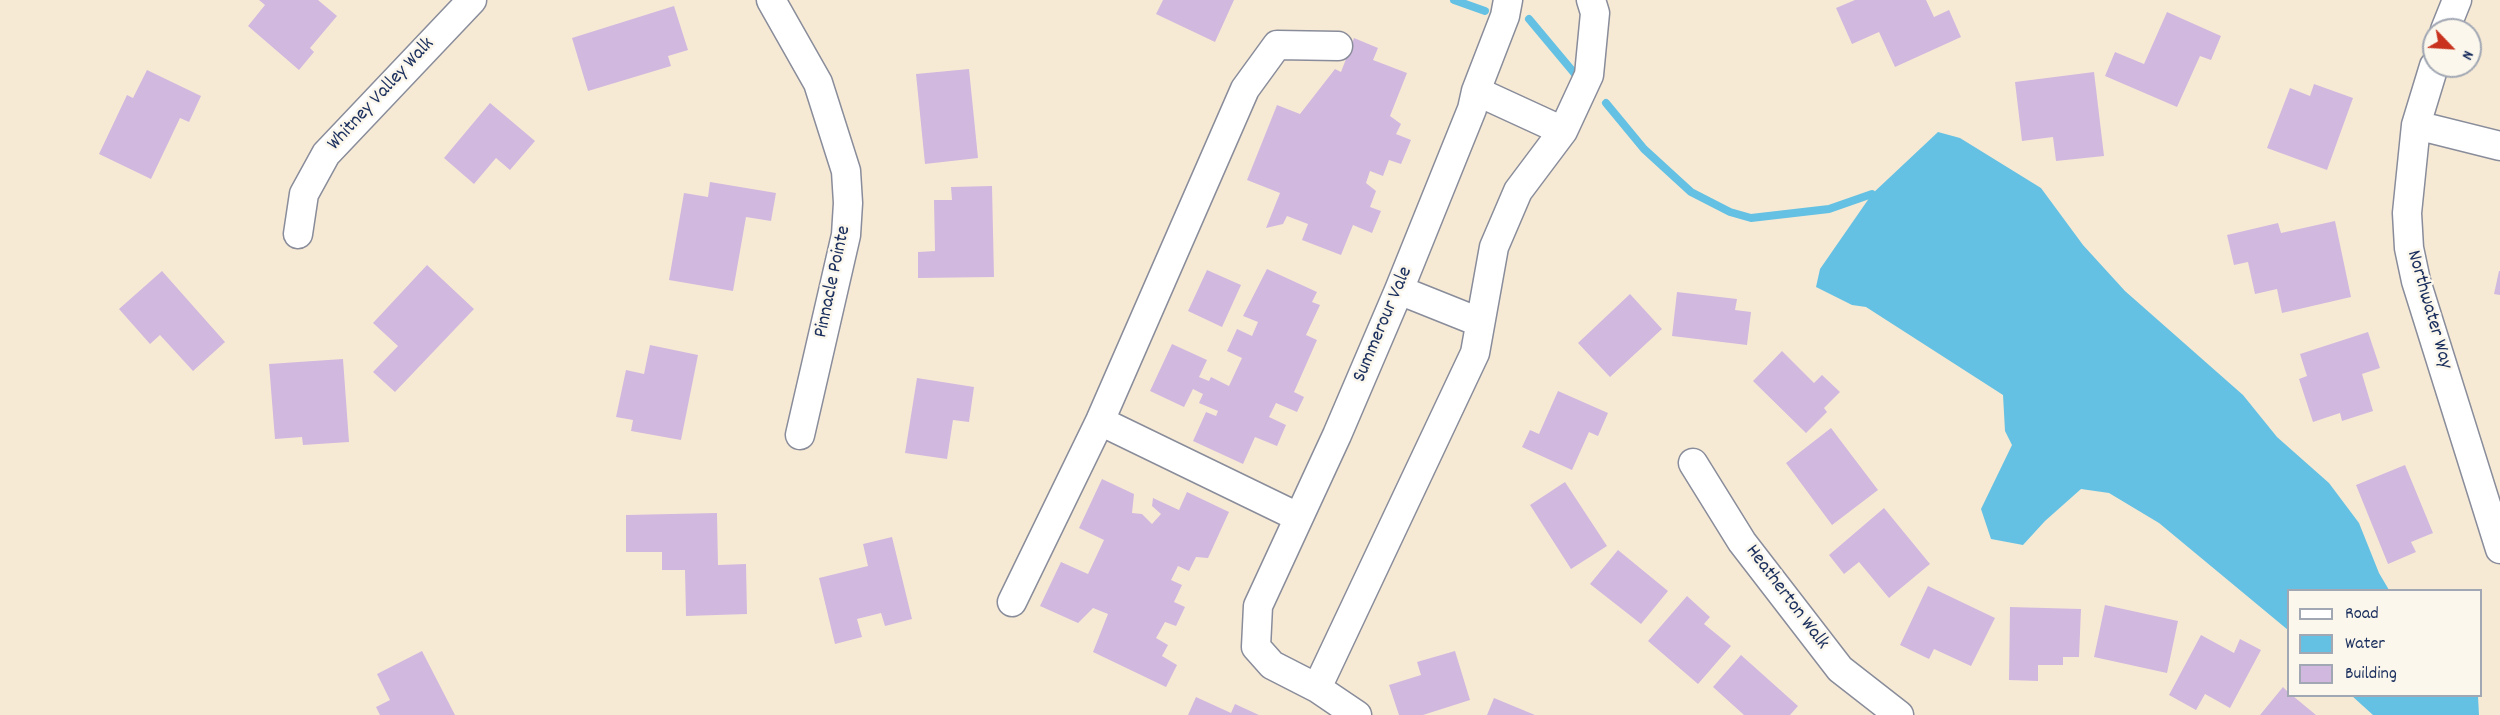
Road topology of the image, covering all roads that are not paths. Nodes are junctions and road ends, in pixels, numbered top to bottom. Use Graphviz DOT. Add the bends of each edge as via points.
graph roads {
  1 [pos="472,0"];
  2 [pos="771,0"];
  3 [pos="1508,0"];
  4 [pos="1591,0"];
  5 [pos="2457,0"];
  6 [pos="2450,18"];
  7 [pos="1338,46"];
  8 [pos="2430,78"];
  9 [pos="1476,91"];
  10 [pos="2416,125"];
  11 [pos="1563,131"];
  12 [pos="2500,146"];
  13 [pos="298,234"];
  14 [pos="1399,290"];
  15 [pos="1479,321"];
  16 [pos="1100,421"];
  17 [pos="800,435"];
  18 [pos="1693,463"];
  19 [pos="1298,517"];
  20 [pos="2500,549"];
  21 [pos="1012,602"];
  22 [pos="1317,688"];
  23 [pos="1357,715"];
  24 [pos="1899,715"];
  1 -- 13 [label="street, Whitney Valley Walk" via="326,154 304,194"];
  2 -- 17 [label="street, Pinnacle Pointe" via="818,83 846,171 846,235"];
  3 -- 9 [label="street, Summerour Vale"];
  4 -- 11 [label="street" via="1595,13 1589,75"];
  5 -- 6 [label="street"];
  7 -- 16 [label="street" via="1277,45 1245,89"];
  8 -- 10 [label="street, Northwater Way"];
  9 -- 11 [label="street"];
  9 -- 14 [label="street, Summerour Vale"];
  10 -- 12 [label="street"];
  10 -- 20 [label="street, Northwater Way" via="2407,213 2409,248"];
  11 -- 15 [label="street" via="1518,191 1494,247"];
  14 -- 15 [label="street"];
  14 -- 19 [label="street, Summerour Vale"];
  15 -- 22 [label="street" via="1475,353"];
  16 -- 19 [label="street"];
  16 -- 21 [label="street"];
  18 -- 24 [label="street, Heatherton Walk" via="1742,542 1840,669"];
  19 -- 22 [label="street, Summerour Vale" via="1258,606 1256,647 1272,665"];
  22 -- 23 [label="street"];
}
